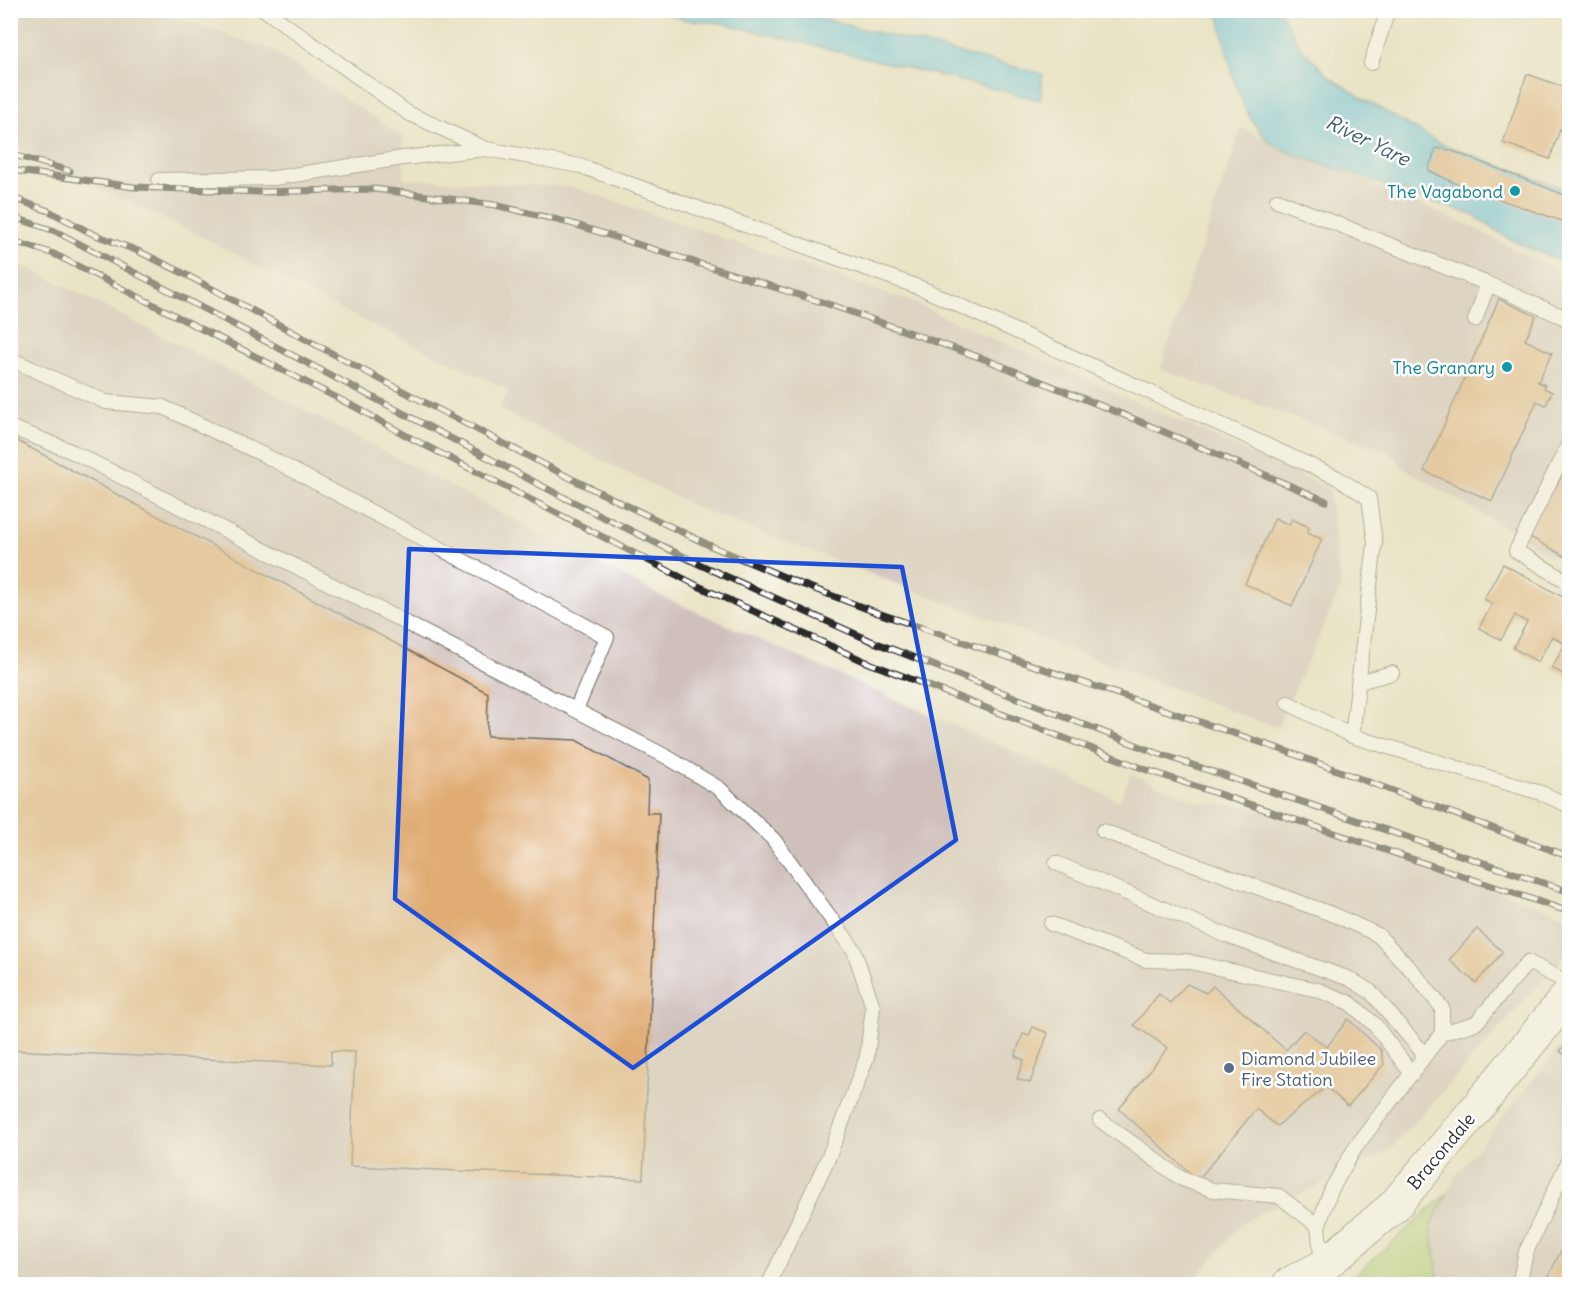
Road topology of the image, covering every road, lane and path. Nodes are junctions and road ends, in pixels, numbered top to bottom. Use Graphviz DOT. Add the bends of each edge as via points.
graph roads {
  1 [pos="265,10"];
  2 [pos="1388,10"];
  3 [pos="1371,63"];
  4 [pos="486,149"];
  5 [pos="159,180"];
  6 [pos="1277,200"];
  7 [pos="1488,284"];
  8 [pos="1475,320"];
  9 [pos="1569,321"];
  10 [pos="10,359"];
  11 [pos="10,427"];
  12 [pos="1569,441"];
  13 [pos="1569,583"];
  14 [pos="1392,673"];
  15 [pos="1359,682"];
  16 [pos="1288,704"];
  17 [pos="576,710"];
  18 [pos="1352,736"];
  19 [pos="1569,806"];
  20 [pos="1103,831"];
  21 [pos="1056,863"];
  22 [pos="1051,924"];
  23 [pos="1569,984"];
  24 [pos="1569,993"];
  25 [pos="1442,1033"];
  26 [pos="1425,1054"];
  27 [pos="1412,1074"];
  28 [pos="1100,1120"];
  29 [pos="1569,1157"];
  30 [pos="1318,1226"];
  31 [pos="1322,1267"];
  32 [pos="770,1284"];
  33 [pos="1289,1284"];
  34 [pos="1519,1284"];
  1 -- 4 [label="lane" via="408,113"];
  2 -- 3 [label="lane"];
  4 -- 5 [label="lane" via="274,178"];
  4 -- 15 [label="lane" via="580,166 921,288 1336,477 1369,498 1375,543"];
  6 -- 7 [label="lane"];
  7 -- 8 [label="lane"];
  7 -- 9 [label="lane"];
  10 -- 17 [label="lane" via="106,402 163,407 268,457 607,637"];
  11 -- 17 [label="lane" via="74,452"];
  12 -- 13 [label="lane" via="1516,551"];
  14 -- 15 [label="lane"];
  15 -- 18 [label="lane"];
  16 -- 18 [label="lane"];
  17 -- 32 [label="lane" via="720,789 773,840 854,950 873,1007 867,1058 829,1156"];
  18 -- 19 [label="lane" via="1541,793"];
  20 -- 25 [label="lane" via="1337,916 1378,935 1442,1008"];
  21 -- 26 [label="lane" via="1230,937 1350,979 1371,992"];
  22 -- 27 [label="lane" via="1146,960 1186,961 1318,990 1350,1004 1375,1025"];
  23 -- 25 [label="lane" via="1528,962 1476,1023"];
  24 -- 31 [label="street, Bracondale" via="1394,1206"];
  25 -- 26 [label="lane"];
  26 -- 27 [label="lane"];
  27 -- 30 [label="lane" via="1355,1148 1331,1190"];
  28 -- 30 [label="lane" via="1182,1179 1213,1190 1280,1196"];
  29 -- 34 [label="lane" via="1526,1252"];
  30 -- 31 [label="lane"];
  31 -- 33 [label="street, Bracondale"];
}
